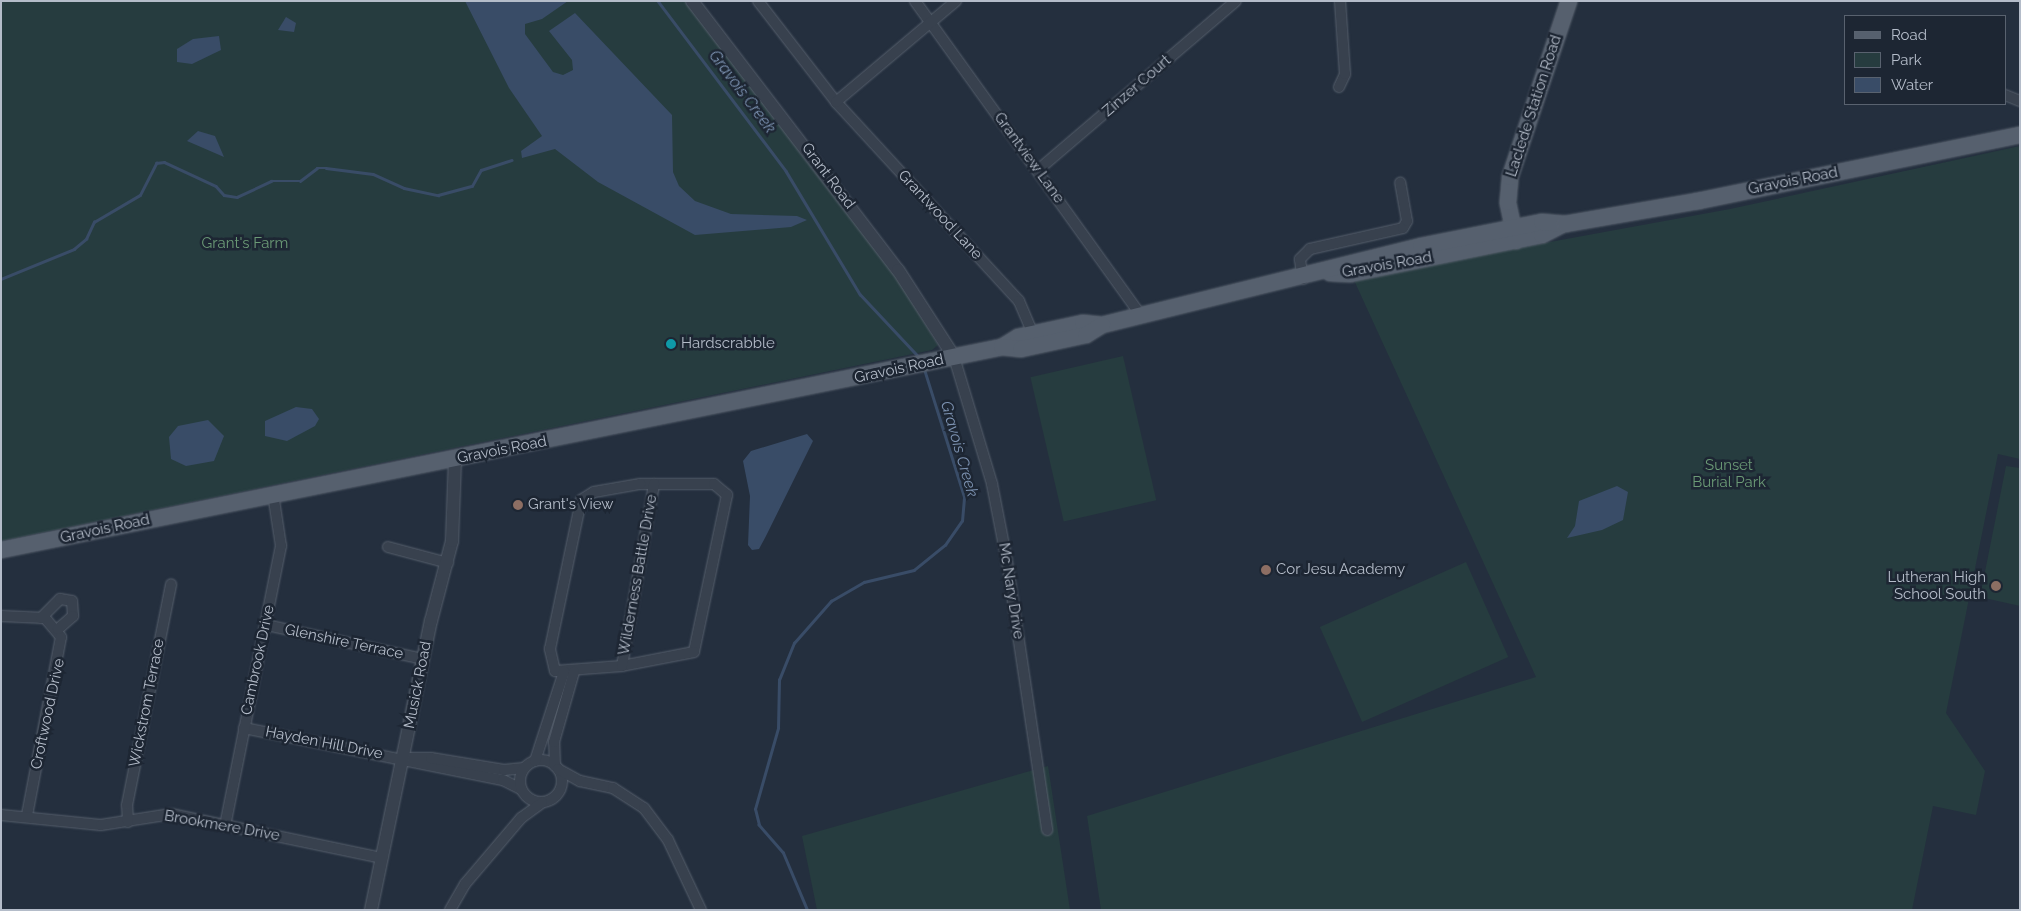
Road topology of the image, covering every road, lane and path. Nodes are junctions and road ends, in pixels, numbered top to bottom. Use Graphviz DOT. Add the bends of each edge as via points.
graph roads {
  1 [pos="692,1"];
  2 [pos="758,1"];
  3 [pos="915,1"];
  4 [pos="956,1"];
  5 [pos="1236,1"];
  6 [pos="1340,1"];
  7 [pos="1569,1"];
  8 [pos="931,23"];
  9 [pos="1339,87"];
  10 [pos="2006,95"];
  11 [pos="2020,101"];
  12 [pos="836,102"];
  13 [pos="2020,135"];
  14 [pos="1038,170"];
  15 [pos="1400,183"];
  16 [pos="1508,202"];
  17 [pos="1491,232"];
  18 [pos="1514,234"];
  19 [pos="1325,273"];
  20 [pos="1303,278"];
  21 [pos="1141,316"];
  22 [pos="1102,325"];
  23 [pos="1034,334"];
  24 [pos="1002,347"];
  25 [pos="954,357"];
  26 [pos="455,459"];
  27 [pos="654,484"];
  28 [pos="273,494"];
  29 [pos="388,547"];
  30 [pos="1,550"];
  31 [pos="448,563"];
  32 [pos="171,584"];
  33 [pos="1,616"];
  34 [pos="43,618"];
  35 [pos="266,625"];
  36 [pos="58,629"];
  37 [pos="423,660"];
  38 [pos="622,666"];
  39 [pos="569,672"];
  40 [pos="244,728"];
  41 [pos="403,759"];
  42 [pos="535,761"];
  43 [pos="524,768"];
  44 [pos="557,768"];
  45 [pos="580,781"];
  46 [pos="522,791"];
  47 [pos="560,791"];
  48 [pos="542,803"];
  49 [pos="27,815"];
  50 [pos="1,816"];
  51 [pos="521,818"];
  52 [pos="128,822"];
  53 [pos="225,826"];
  54 [pos="1048,830"];
  55 [pos="382,858"];
  56 [pos="371,910"];
  57 [pos="450,910"];
  58 [pos="701,910"];
  1 -- 25 [label="street, Grant Road" via="908,284"];
  2 -- 12 [label="street, Grantwood Lane"];
  3 -- 8 [label="street, Grantview Lane"];
  4 -- 8 [label="street"];
  5 -- 14 [label="street, Zinzer Court"];
  6 -- 9 [label="street" via="1345,74"];
  7 -- 16 [label="main road, Laclede Station Road" via="1514,160"];
  8 -- 12 [label="street"];
  8 -- 14 [label="street, Grantview Lane"];
  10 -- 11 [label="street"];
  12 -- 23 [label="street, Grantwood Lane" via="1020,301"];
  13 -- 18 [label="main road, Gravois Road" via="1565,224 1542,235"];
  14 -- 21 [label="street, Grantview Lane"];
  15 -- 20 [label="street" via="1407,221 1403,228 1310,249 1300,260"];
  16 -- 17 [label="main road"];
  16 -- 18 [label="main road, Laclede Station Road"];
  17 -- 18 [label="main road, Gravois Road"];
  17 -- 19 [label="main road, Gravois Road" via="1362,259"];
  18 -- 19 [label="main road, Gravois Road" via="1350,274"];
  19 -- 20 [label="main road, Gravois Road"];
  20 -- 21 [label="main road, Gravois Road"];
  21 -- 22 [label="main road, Gravois Road"];
  22 -- 23 [label="main road, Gravois Road" via="1083,323"];
  22 -- 24 [label="main road, Gravois Road" via="1086,335 1030,347"];
  23 -- 24 [label="main road, Gravois Road"];
  24 -- 25 [label="main road, Gravois Road"];
  25 -- 26 [label="main road, Gravois Road"];
  25 -- 54 [label="street, Mc Nary Drive" via="1002,532"];
  26 -- 28 [label="main road, Gravois Road"];
  26 -- 31 [label="street, Musick Road" via="455,518"];
  27 -- 38 [label="street, Wilderness Battle Drive"];
  27 -- 38 [label="street" via="714,484 727,495 726,505 694,652"];
  27 -- 39 [label="street" via="620,485 585,494 582,500 549,662 555,671"];
  28 -- 30 [label="main road, Gravois Road"];
  28 -- 35 [label="street, Cambrook Drive" via="281,546"];
  29 -- 31 [label="street"];
  31 -- 37 [label="street, Musick Road"];
  32 -- 52 [label="street, Wickstrom Terrace" via="127,805"];
  33 -- 34 [label="street"];
  34 -- 36 [label="street"];
  34 -- 36 [label="street" via="60,599 72,601 74,616"];
  35 -- 37 [label="street, Glenshire Terrace"];
  35 -- 40 [label="street, Cambrook Drive"];
  36 -- 49 [label="street, Croftwood Drive" via="62,646"];
  37 -- 41 [label="street, Musick Road"];
  38 -- 39 [label="street"];
  39 -- 42 [label="street"];
  39 -- 44 [label="street" via="554,742"];
  40 -- 41 [label="street, Hayden Hill Drive"];
  40 -- 53 [label="street, Cambrook Drive"];
  41 -- 43 [label="street" via="431,758 504,770"];
  41 -- 46 [label="street" via="429,769 503,780"];
  41 -- 55 [label="street, Musick Road"];
  42 -- 43 [label="street"];
  42 -- 44 [label="street"];
  43 -- 46 [label="street"];
  44 -- 45 [label="street"];
  44 -- 47 [label="street"];
  45 -- 47 [label="street"];
  45 -- 58 [label="street" via="613,788 644,808 668,840"];
  46 -- 48 [label="street"];
  46 -- 51 [label="street"];
  47 -- 48 [label="street"];
  48 -- 51 [label="street"];
  49 -- 50 [label="street, Brookmere Drive"];
  49 -- 52 [label="street, Brookmere Drive" via="102,825"];
  51 -- 57 [label="street" via="465,884"];
  52 -- 53 [label="street, Brookmere Drive" via="171,814"];
  53 -- 55 [label="street, Brookmere Drive"];
  55 -- 56 [label="street, Musick Road"];
}
